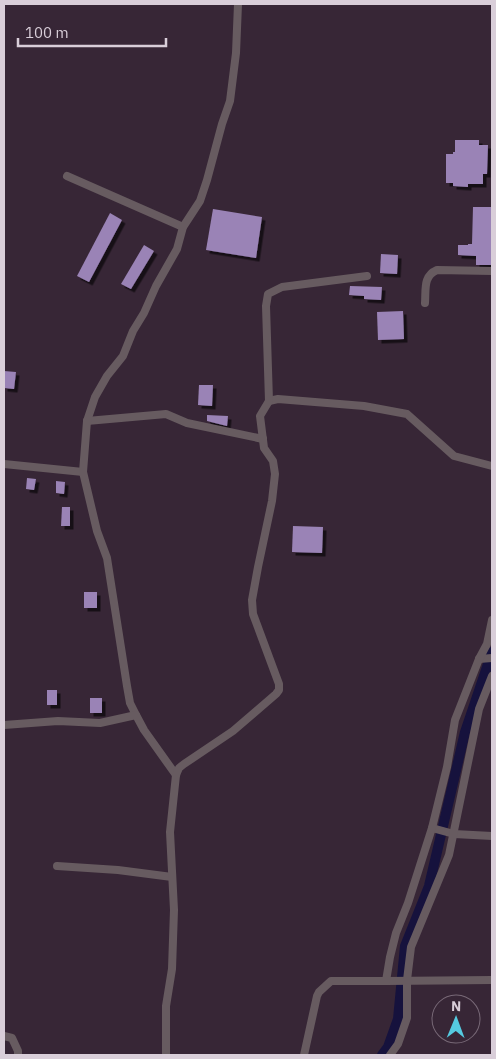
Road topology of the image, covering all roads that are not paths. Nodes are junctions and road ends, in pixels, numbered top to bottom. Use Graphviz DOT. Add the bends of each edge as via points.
graph roads {
  1 [pos="238,4"];
  2 [pos="67,176"];
  3 [pos="183,227"];
  4 [pos="492,271"];
  5 [pos="367,276"];
  6 [pos="425,303"];
  7 [pos="269,402"];
  8 [pos="87,420"];
  9 [pos="263,439"];
  10 [pos="4,464"];
  11 [pos="492,466"];
  12 [pos="83,472"];
  13 [pos="492,620"];
  14 [pos="479,658"];
  15 [pos="492,658"];
  16 [pos="492,676"];
  17 [pos="136,715"];
  18 [pos="4,726"];
  19 [pos="176,774"];
  20 [pos="432,828"];
  21 [pos="454,834"];
  22 [pos="492,836"];
  23 [pos="57,866"];
  24 [pos="172,877"];
  25 [pos="407,980"];
  26 [pos="492,980"];
  27 [pos="386,981"];
  28 [pos="4,1036"];
  29 [pos="18,1055"];
  30 [pos="166,1055"];
  31 [pos="304,1055"];
  32 [pos="390,1055"];
  1 -- 3 [label="street" via="230,102 208,180 200,201"];
  2 -- 3 [label="street"];
  3 -- 8 [label="street" via="177,249 123,356 95,397"];
  4 -- 6 [label="street" via="431,272 426,280"];
  5 -- 7 [label="street" via="282,287 268,294"];
  7 -- 9 [label="street" via="260,416"];
  7 -- 11 [label="street" via="278,399 364,406 407,414 454,456"];
  8 -- 9 [label="street" via="166,414 186,423"];
  8 -- 12 [label="street"];
  9 -- 19 [label="street" via="264,448 274,461 275,474 252,600 253,614 279,690 233,730 179,768"];
  10 -- 12 [label="street"];
  12 -- 17 [label="street" via="107,558 130,703"];
  13 -- 14 [label="street" via="487,644"];
  14 -- 15 [label="street"];
  14 -- 20 [label="street" via="455,720"];
  16 -- 21 [label="street" via="479,709"];
  17 -- 18 [label="street" via="100,724 58,721"];
  17 -- 19 [label="street"];
  19 -- 24 [label="street" via="170,832"];
  20 -- 21 [label="street"];
  20 -- 27 [label="street" via="396,933"];
  21 -- 22 [label="street"];
  21 -- 25 [label="street" via="449,855 411,947"];
  23 -- 24 [label="street"];
  24 -- 30 [label="street" via="174,910 172,969 166,1006"];
  25 -- 26 [label="street"];
  25 -- 27 [label="street"];
  25 -- 32 [label="street" via="407,1018 398,1044"];
  27 -- 31 [label="street" via="331,981 322,988 317,996"];
  28 -- 29 [label="street" via="12,1038"];
}
